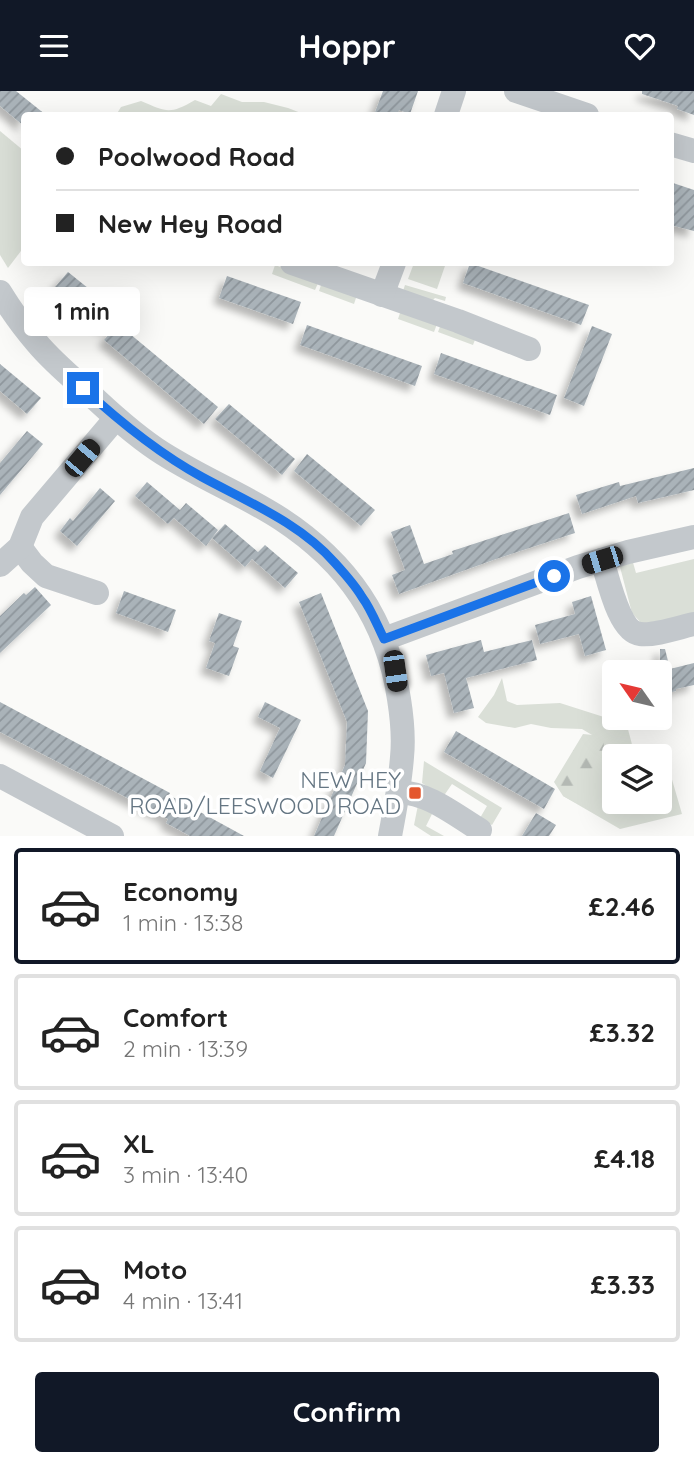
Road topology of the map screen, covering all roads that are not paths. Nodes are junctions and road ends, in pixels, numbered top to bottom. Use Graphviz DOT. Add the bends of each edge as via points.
graph roads {
  1 [pos="454,91"];
  2 [pos="516,91"];
  3 [pos="447,112"];
  4 [pos="578,112"];
  5 [pos="674,145"];
  6 [pos="694,151"];
  7 [pos="300,266"];
  8 [pos="393,266"];
  9 [pos="0,292"];
  10 [pos="382,295"];
  11 [pos="530,349"];
  12 [pos="116,418"];
  13 [pos="694,537"];
  14 [pos="20,547"];
  15 [pos="602,560"];
  16 [pos="0,565"];
  17 [pos="97,593"];
  18 [pos="694,624"];
  19 [pos="384,639"];
  20 [pos="0,776"];
  21 [pos="398,792"];
  22 [pos="480,830"];
  23 [pos="112,836"];
  24 [pos="390,836"];
  1 -- 3 [label="street"];
  2 -- 4 [label="street"];
  5 -- 6 [label="street"];
  7 -- 10 [label="street"];
  8 -- 10 [label="street"];
  9 -- 12 [label="street" via="38,345"];
  10 -- 11 [label="street"];
  12 -- 14 [label="street" via="32,517"];
  12 -- 19 [label="street" via="156,449 310,540 363,597"];
  13 -- 15 [label="street"];
  14 -- 16 [label="street"];
  14 -- 17 [label="street" via="46,576"];
  15 -- 18 [label="street" via="629,630 640,635"];
  15 -- 19 [label="street"];
  19 -- 21 [label="street" via="395,671 402,720"];
  20 -- 23 [label="street"];
  21 -- 22 [label="street" via="422,796"];
  21 -- 24 [label="street"];
}
